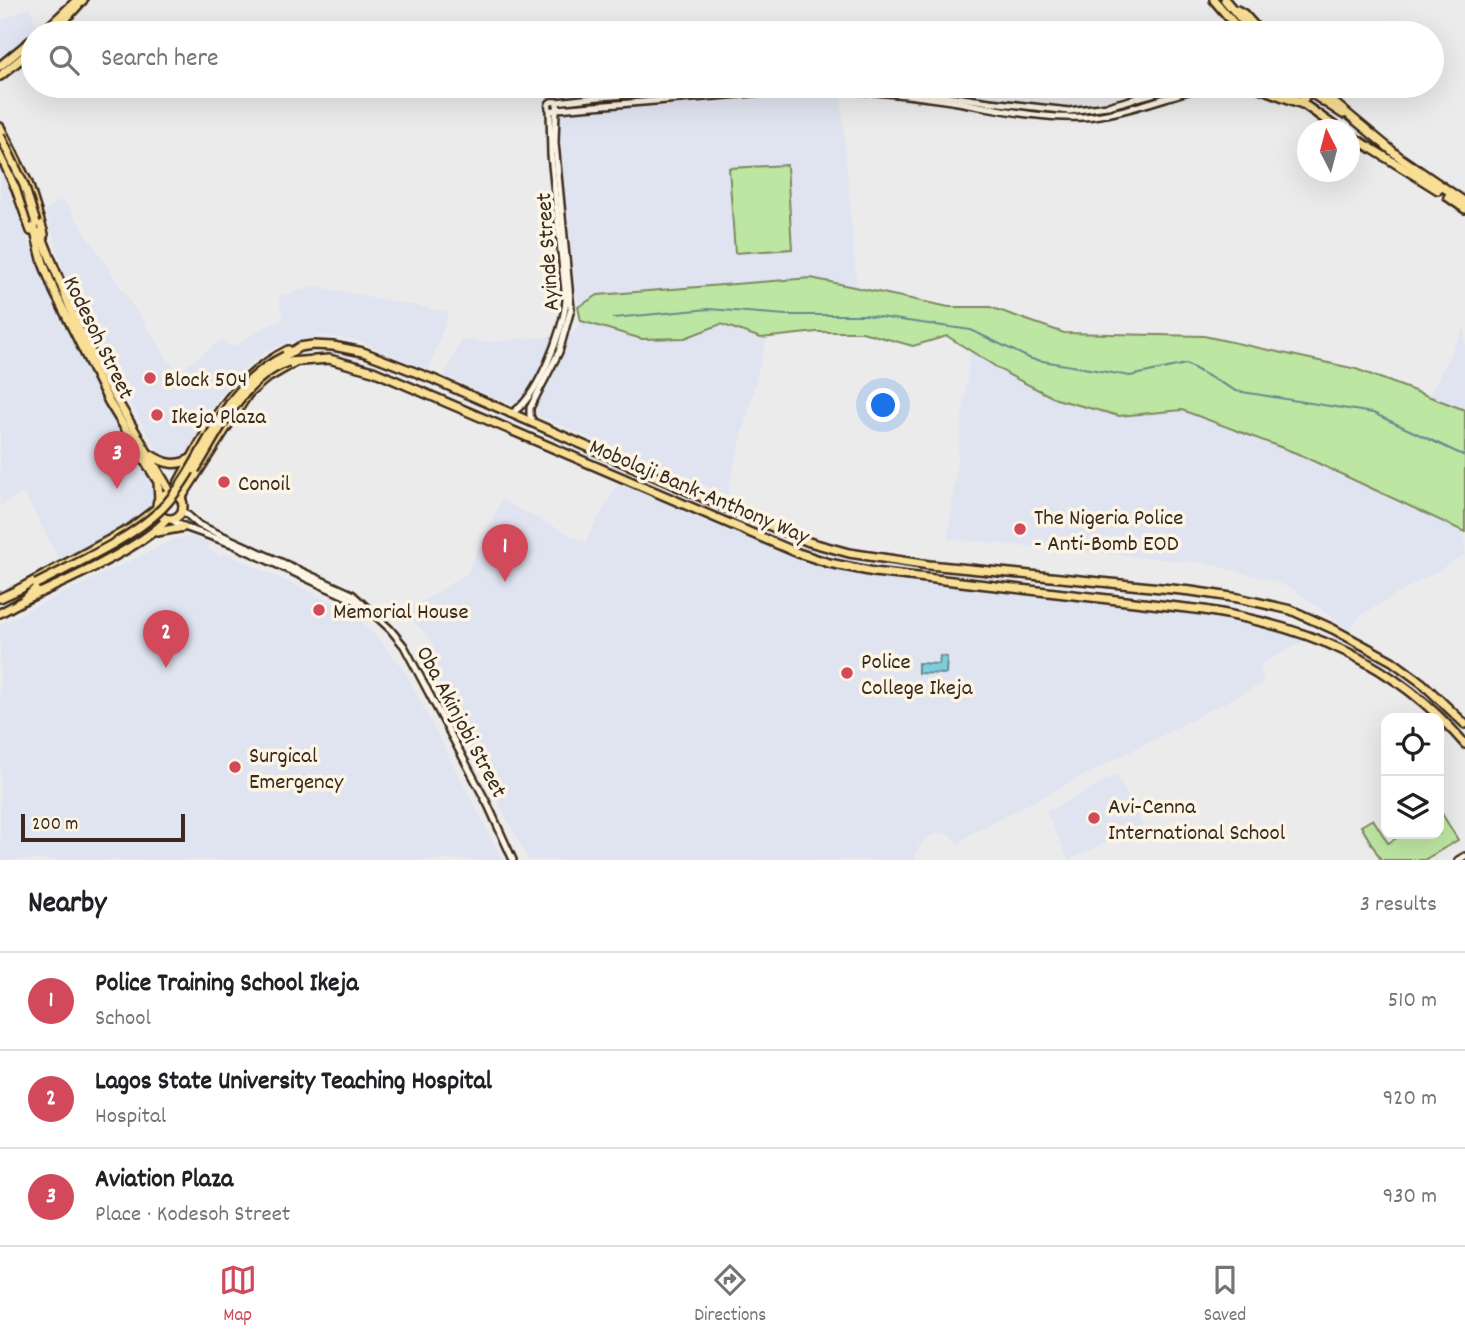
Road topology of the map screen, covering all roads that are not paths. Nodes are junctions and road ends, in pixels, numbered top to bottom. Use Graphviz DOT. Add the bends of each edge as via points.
graph roads {
  1 [pos="77,0"];
  2 [pos="83,0"];
  3 [pos="1214,0"];
  4 [pos="1225,0"];
  5 [pos="1233,8"];
  6 [pos="55,21"];
  7 [pos="64,21"];
  8 [pos="1232,21"];
  9 [pos="1243,21"];
  10 [pos="1250,21"];
  11 [pos="21,49"];
  12 [pos="21,59"];
  13 [pos="0,66"];
  14 [pos="0,76"];
  15 [pos="596,98"];
  16 [pos="684,98"];
  17 [pos="932,98"];
  18 [pos="957,98"];
  19 [pos="1137,98"];
  20 [pos="1164,98"];
  21 [pos="1286,98"];
  22 [pos="1294,98"];
  23 [pos="1304,98"];
  24 [pos="1318,98"];
  25 [pos="1328,98"];
  26 [pos="1302,104"];
  27 [pos="555,108"];
  28 [pos="1346,114"];
  29 [pos="1324,119"];
  30 [pos="0,127"];
  31 [pos="0,135"];
  32 [pos="1360,142"];
  33 [pos="0,143"];
  34 [pos="14,155"];
  35 [pos="1,156"];
  36 [pos="1465,202"];
  37 [pos="1465,209"];
  38 [pos="35,223"];
  39 [pos="43,263"];
  40 [pos="52,269"];
  41 [pos="299,347"];
  42 [pos="287,359"];
  43 [pos="298,360"];
  44 [pos="510,414"];
  45 [pos="534,424"];
  46 [pos="550,432"];
  47 [pos="544,444"];
  48 [pos="198,447"];
  49 [pos="149,454"];
  50 [pos="210,454"];
  51 [pos="192,457"];
  52 [pos="172,493"];
  53 [pos="181,498"];
  54 [pos="158,504"];
  55 [pos="183,511"];
  56 [pos="169,519"];
  57 [pos="184,527"];
  58 [pos="119,534"];
  59 [pos="150,534"];
  60 [pos="127,548"];
  61 [pos="36,585"];
  62 [pos="1124,585"];
  63 [pos="1157,588"];
  64 [pos="19,589"];
  65 [pos="0,598"];
  66 [pos="24,600"];
  67 [pos="1123,600"];
  68 [pos="358,602"];
  69 [pos="1157,604"];
  70 [pos="0,613"];
  71 [pos="1465,724"];
  72 [pos="1465,744"];
  73 [pos="1465,856"];
  74 [pos="513,860"];
  75 [pos="1458,860"];
  1 -- 6 [label="main road"];
  2 -- 7 [label="main road"];
  3 -- 8 [label="main road"];
  4 -- 5 [label="main road"];
  5 -- 9 [label="main road"];
  5 -- 10 [label="main road"];
  11 -- 13 [label="main road"];
  12 -- 14 [label="main road"];
  15 -- 27 [label="street"];
  16 -- 27 [label="street"];
  17 -- 20 [label="street" via="1084,117"];
  18 -- 19 [label="street" via="1069,111"];
  21 -- 26 [label="main road"];
  22 -- 26 [label="main road"];
  23 -- 26 [label="main road"];
  24 -- 28 [label="main road"];
  25 -- 28 [label="main road"];
  26 -- 29 [label="main road"];
  27 -- 44 [label="street, Ayinde Street" via="551,155 565,317 553,353 525,400"];
  27 -- 45 [label="street, Ayinde Street" via="571,309 559,352 530,408"];
  28 -- 36 [label="main road"];
  30 -- 34 [label="main road"];
  31 -- 38 [label="main road, bridge" via="24,185"];
  32 -- 37 [label="main road"];
  33 -- 38 [label="main road, bridge"];
  34 -- 35 [label="main road" via="6,151"];
  34 -- 40 [label="main road" via="36,206"];
  35 -- 39 [label="main road"];
  38 -- 39 [label="main road, Kodesoh Street"];
  38 -- 40 [label="main road, Kodesoh Street"];
  39 -- 54 [label="main road, Kodesoh Street" via="109,402 158,482"];
  40 -- 49 [label="main road, Kodesoh Street" via="81,334"];
  41 -- 42 [label="main road, Mobolaji Bank-Anthony Way"];
  41 -- 44 [label="main road, Mobolaji Bank-Anthony Way" via="333,345 363,352"];
  41 -- 48 [label="main road" via="269,359 246,377"];
  42 -- 43 [label="main road, Mobolaji Bank-Anthony Way"];
  42 -- 61 [label="main road, Mobolaji Bank-Anthony Way, bridge" via="245,392 191,478 158,518 130,539"];
  43 -- 47 [label="main road, Mobolaji Bank-Anthony Way" via="329,359 362,368"];
  43 -- 50 [label="main road" via="248,394"];
  44 -- 45 [label="main road, Mobolaji Bank-Anthony Way"];
  45 -- 46 [label="main road, Mobolaji Bank-Anthony Way"];
  46 -- 47 [label="main road"];
  46 -- 62 [label="main road, Mobolaji Bank-Anthony Way" via="827,547 929,565"];
  47 -- 67 [label="main road, Mobolaji Bank-Anthony Way" via="829,563 896,575"];
  48 -- 50 [label="main road" via="203,456"];
  48 -- 51 [label="main road"];
  49 -- 51 [label="main road" via="173,464"];
  49 -- 52 [label="main road, Kodesoh Street"];
  50 -- 53 [label="main road"];
  51 -- 52 [label="main road"];
  52 -- 53 [label="main road"];
  52 -- 54 [label="main road" via="165,494"];
  53 -- 55 [label="main road"];
  54 -- 56 [label="main road" via="161,515"];
  54 -- 58 [label="main road"];
  55 -- 56 [label="main road"];
  55 -- 68 [label="street, Oba Akinjobi Street" via="198,525 342,589"];
  56 -- 57 [label="street"];
  56 -- 59 [label="main road"];
  57 -- 59 [label="main road"];
  57 -- 68 [label="street"];
  58 -- 60 [label="main road"];
  58 -- 64 [label="main road"];
  59 -- 60 [label="main road"];
  60 -- 66 [label="main road"];
  61 -- 64 [label="main road, Mobolaji Bank-Anthony Way"];
  61 -- 66 [label="main road, Mobolaji Bank-Anthony Way"];
  62 -- 63 [label="main road, Mobolaji Bank-Anthony Way"];
  62 -- 67 [label="main road" via="1140,594"];
  63 -- 69 [label="main road" via="1147,590 1144,597"];
  63 -- 71 [label="main road, Mobolaji Bank-Anthony Way" via="1238,598 1304,615 1392,661"];
  64 -- 65 [label="main road, Mobolaji Bank-Anthony Way"];
  66 -- 70 [label="main road, Mobolaji Bank-Anthony Way"];
  67 -- 69 [label="main road, Mobolaji Bank-Anthony Way"];
  68 -- 74 [label="street, Oba Akinjobi Street" via="404,646"];
  69 -- 72 [label="main road, Mobolaji Bank-Anthony Way" via="1250,617 1325,641 1398,683"];
  73 -- 75 [label="street"];
}
